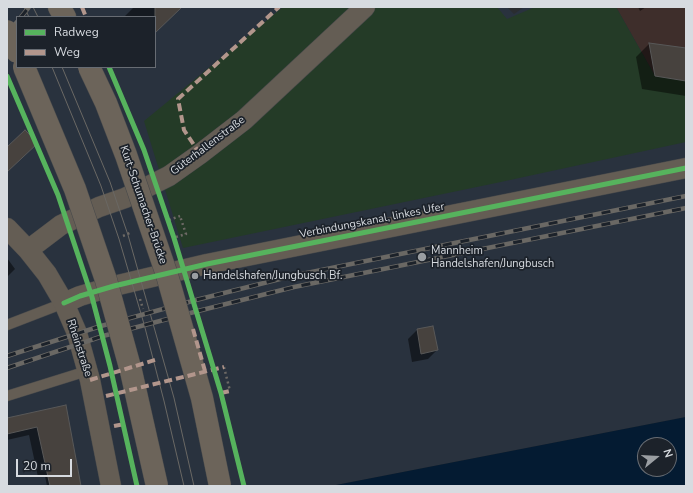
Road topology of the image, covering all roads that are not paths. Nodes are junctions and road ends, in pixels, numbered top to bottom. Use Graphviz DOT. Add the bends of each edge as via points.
graph roads {
  1 [pos="59,7"];
  2 [pos="365,7"];
  3 [pos="64,16"];
  4 [pos="7,31"];
  5 [pos="16,50"];
  6 [pos="24,68"];
  7 [pos="89,68"];
  8 [pos="686,168"];
  9 [pos="7,228"];
  10 [pos="28,250"];
  11 [pos="64,303"];
  12 [pos="7,325"];
  13 [pos="87,371"];
  14 [pos="7,396"];
  15 [pos="111,486"];
  16 [pos="157,486"];
  17 [pos="220,486"];
  1 -- 3 [label="highway"];
  2 -- 10 [label="street, Güterhallenstraße" via="244,120 200,154 169,176 61,225"];
  4 -- 5 [label="highway, bridge"];
  6 -- 16 [label="highway, bridge" via="75,189 106,280 131,371"];
  7 -- 17 [label="highway, Kurt-Schumacher-Brücke, bridge" via="126,155 167,275 202,398"];
  8 -- 11 [label="street, Verbindungskanal, linkes Ufer" via="207,264 114,286"];
  9 -- 10 [label="street, Rheinstraße"];
  10 -- 11 [label="street, Rheinstraße" via="47,274"];
  11 -- 12 [label="lane"];
  11 -- 13 [label="street, Rheinstraße" via="77,333"];
  13 -- 14 [label="lane"];
  13 -- 15 [label="street, Rheinstraße"];
}
